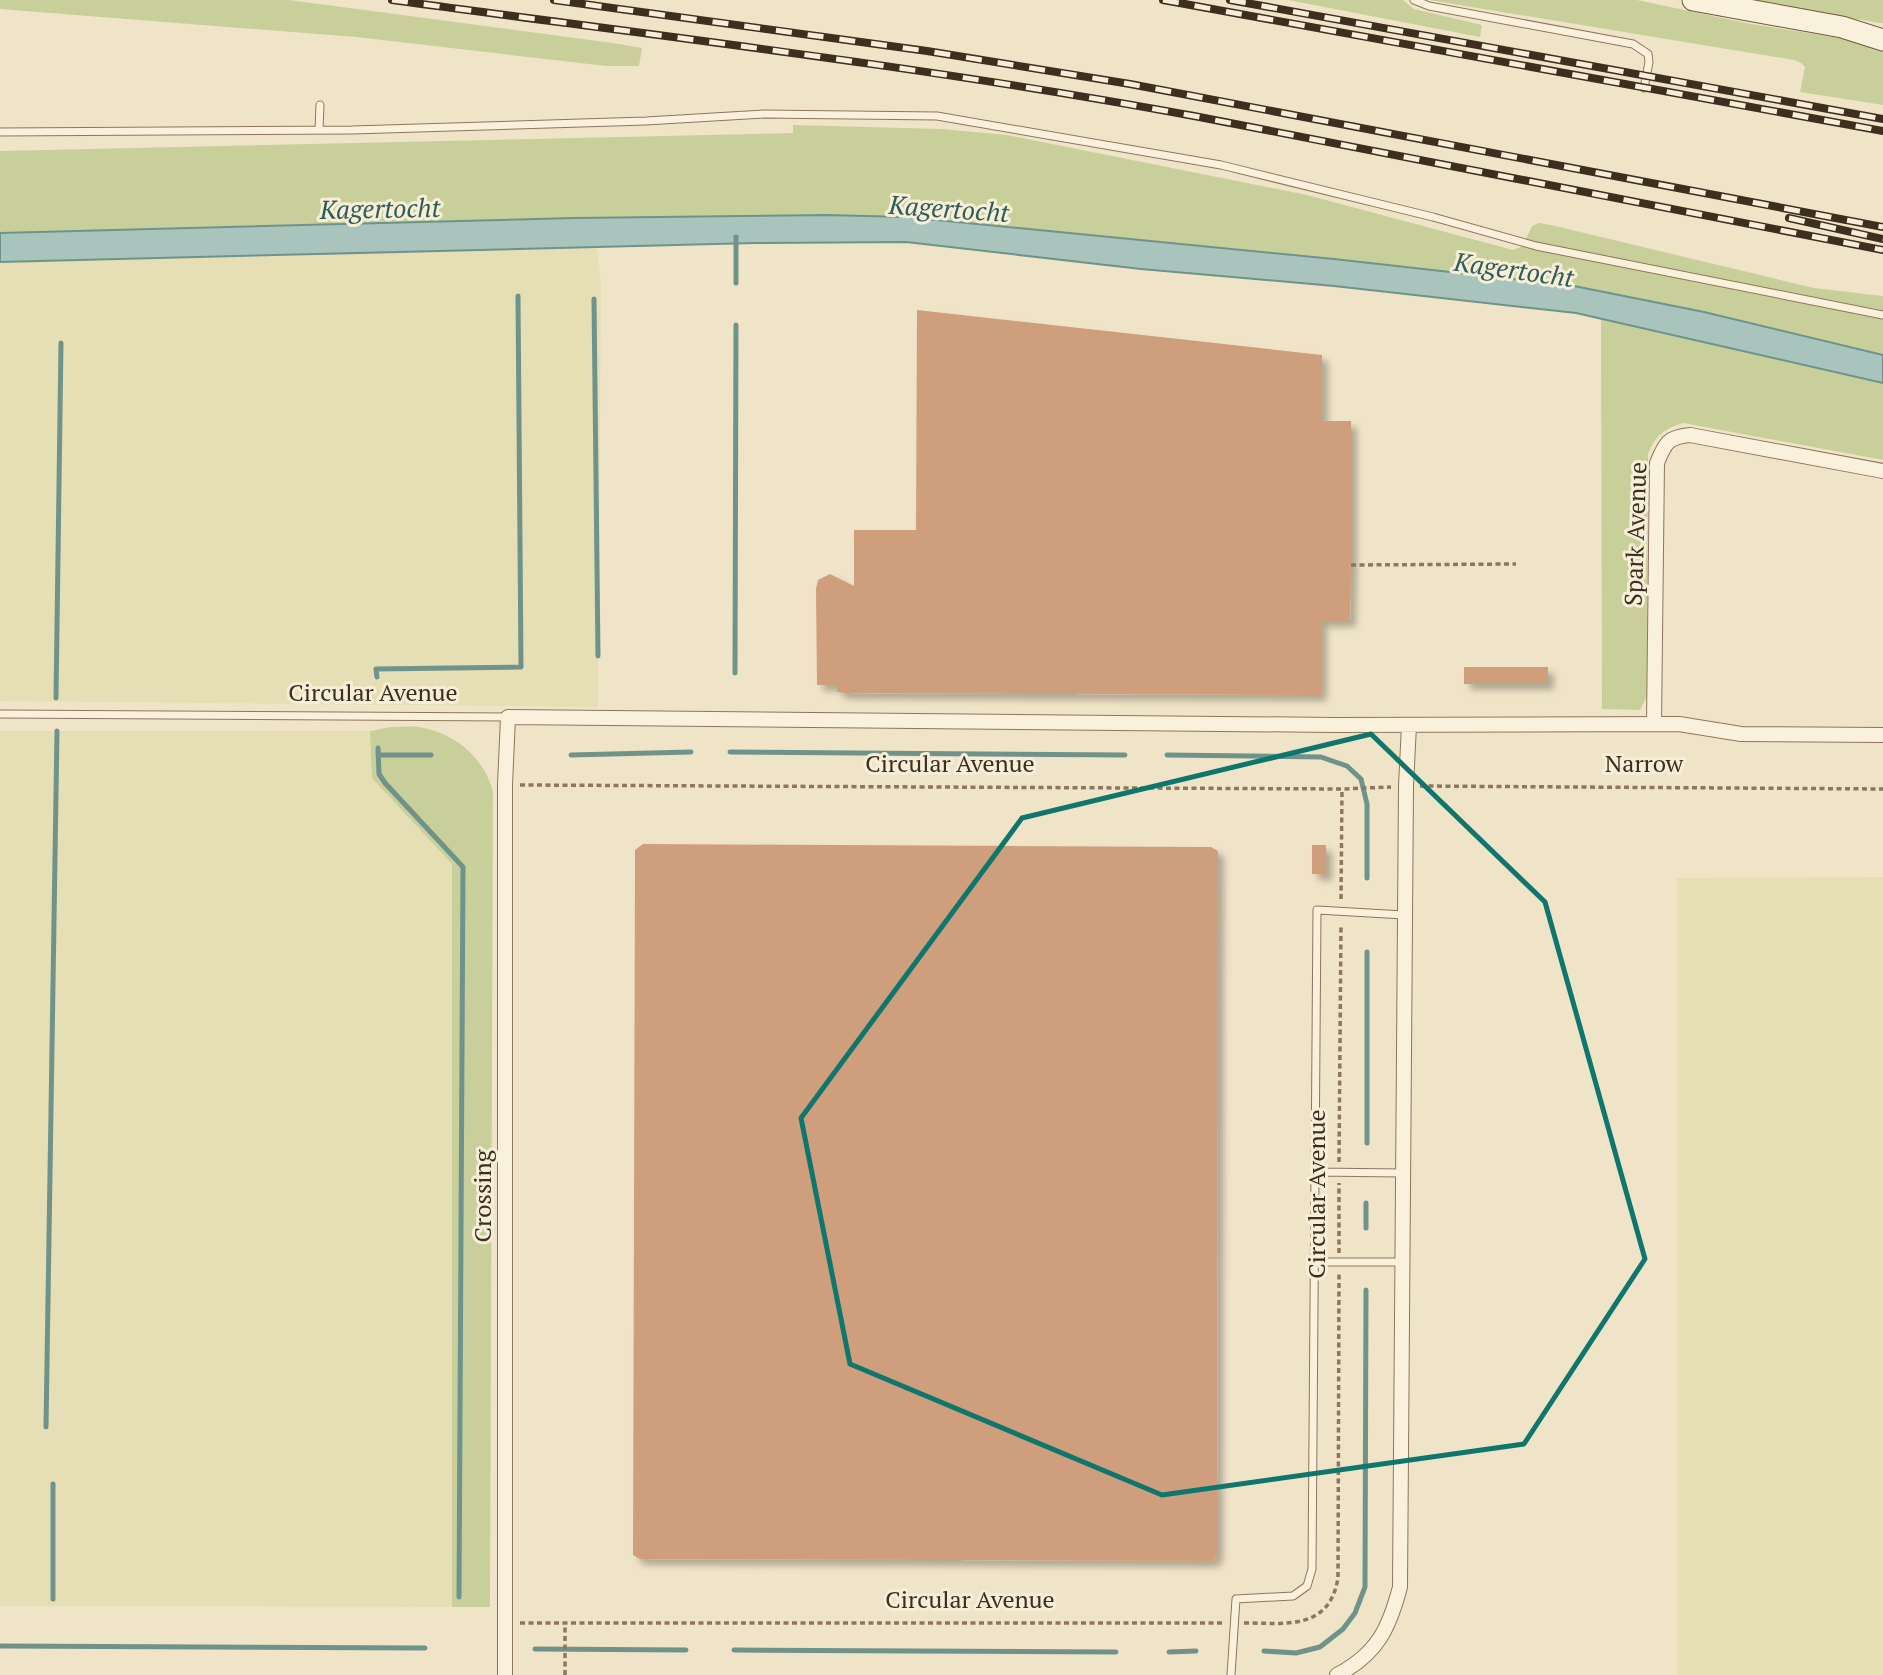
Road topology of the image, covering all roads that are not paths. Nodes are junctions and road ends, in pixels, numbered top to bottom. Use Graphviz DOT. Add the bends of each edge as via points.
graph roads {
  1 [pos="1414,0"];
  2 [pos="1693,0"];
  3 [pos="1842,27"];
  4 [pos="1883,28"];
  5 [pos="1883,40"];
  6 [pos="1644,88"];
  7 [pos="320,105"];
  8 [pos="319,130"];
  9 [pos="0,132"];
  10 [pos="1883,315"];
  11 [pos="1883,471"];
  12 [pos="0,714"];
  13 [pos="508,717"];
  14 [pos="1654,724"];
  15 [pos="1409,725"];
  16 [pos="1883,735"];
  17 [pos="1404,915"];
  18 [pos="1315,1172"];
  19 [pos="1403,1173"];
  20 [pos="1314,1262"];
  21 [pos="1402,1262"];
  22 [pos="505,1675"];
  23 [pos="1231,1675"];
  24 [pos="1337,1675"];
  1 -- 6 [label="lane" via="1633,44 1648,54"];
  2 -- 3 [label="main road"];
  3 -- 4 [label="main road"];
  3 -- 5 [label="main road"];
  7 -- 8 [label="lane"];
  8 -- 9 [label="lane"];
  8 -- 10 [label="lane" via="764,114 937,116 1221,165 1536,246"];
  11 -- 14 [label="street, Spark Avenue" via="1690,435 1675,437 1664,446 1657,463"];
  12 -- 13 [label="lane, Circular Avenue"];
  13 -- 15 [label="street, Circular Avenue"];
  13 -- 22 [label="street, Crossing"];
  14 -- 15 [label="street, Narrow"];
  14 -- 16 [label="street, Narrow" via="1741,734"];
  15 -- 17 [label="street"];
  17 -- 18 [label="lane" via="1317,911"];
  17 -- 19 [label="street"];
  18 -- 19 [label="lane"];
  18 -- 20 [label="lane"];
  19 -- 21 [label="street"];
  20 -- 21 [label="lane"];
  20 -- 23 [label="lane" via="1312,1569 1307,1586 1293,1596 1236,1599"];
  21 -- 24 [label="street" via="1400,1587 1379,1642"];
}
